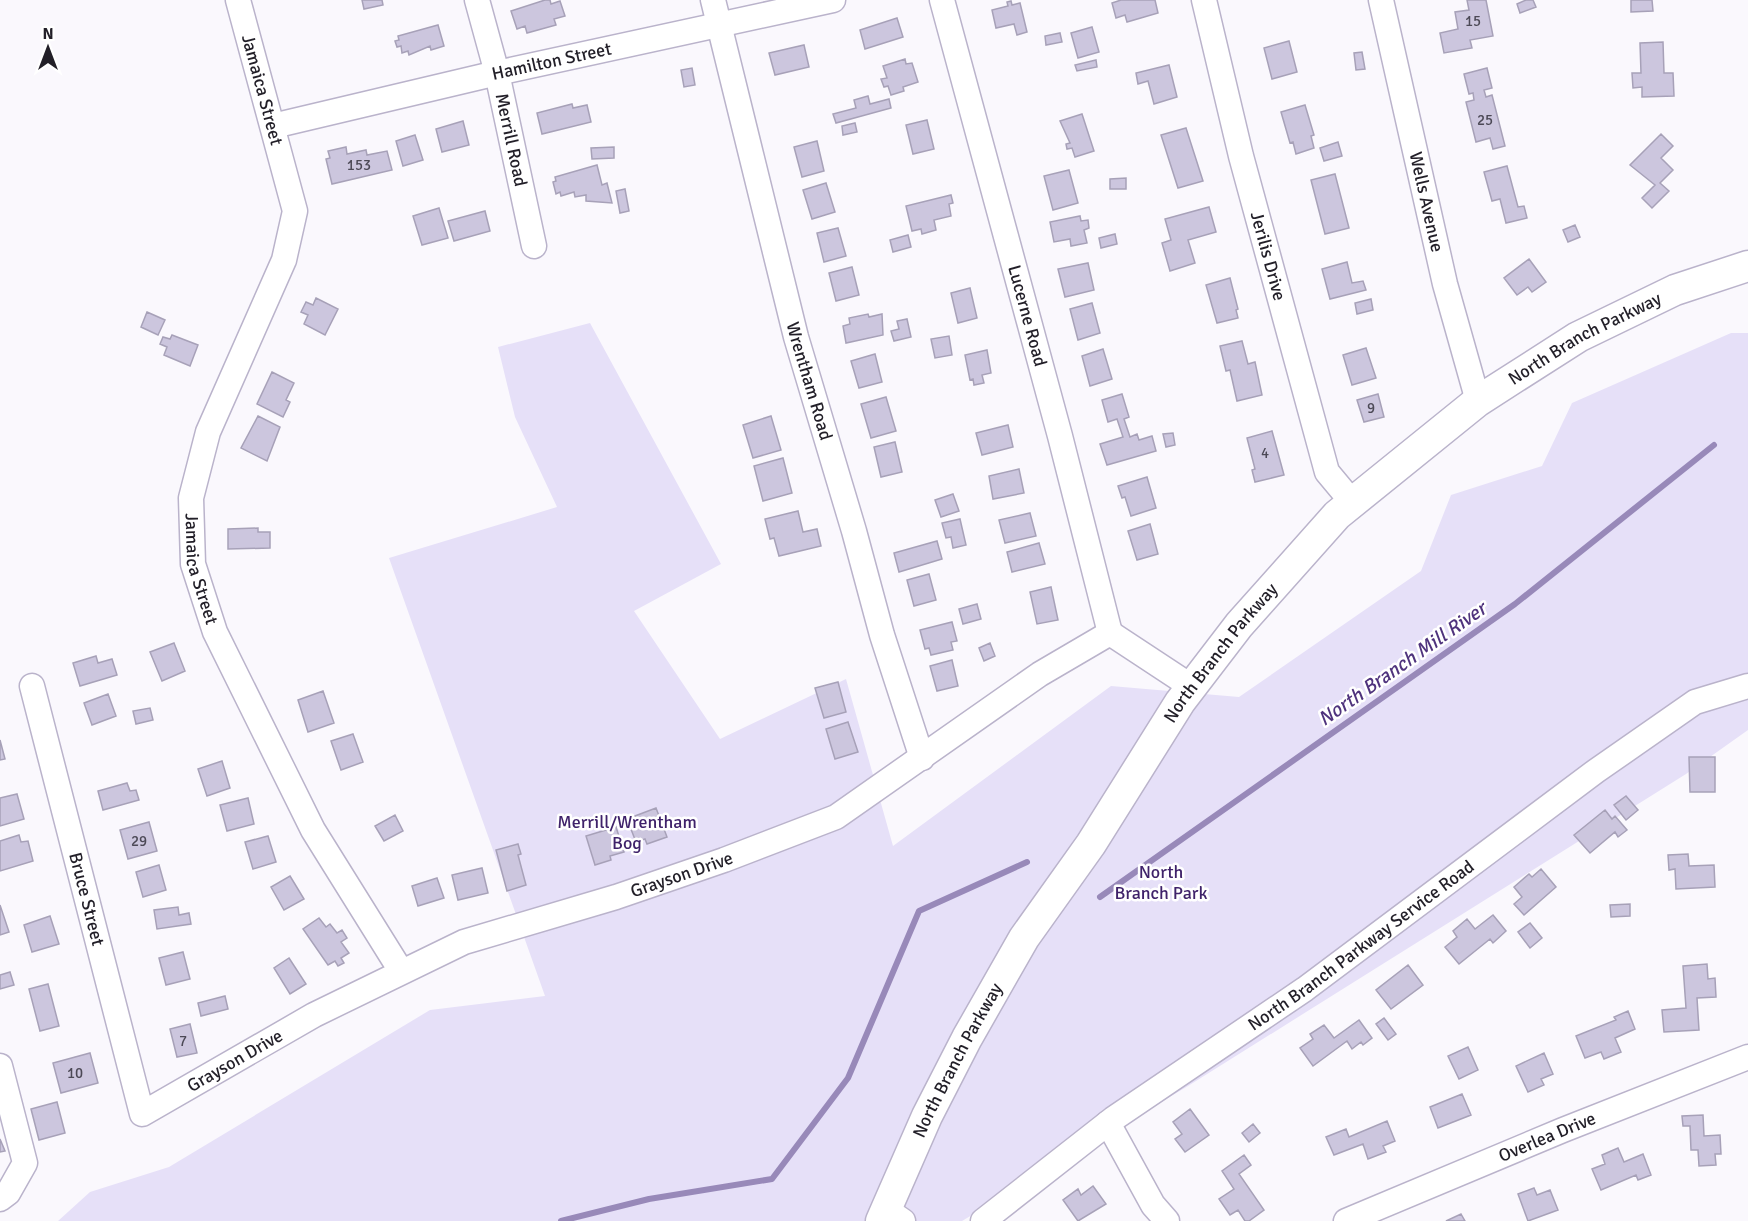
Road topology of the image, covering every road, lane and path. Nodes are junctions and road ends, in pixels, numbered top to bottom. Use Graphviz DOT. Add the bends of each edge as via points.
graph roads {
  1 [pos="238,0"];
  2 [pos="477,0"];
  3 [pos="713,0"];
  4 [pos="833,0"];
  5 [pos="942,0"];
  6 [pos="1204,0"];
  7 [pos="1381,0"];
  8 [pos="721,27"];
  9 [pos="497,73"];
  10 [pos="273,126"];
  11 [pos="534,246"];
  12 [pos="1748,266"];
  13 [pos="1478,401"];
  14 [pos="1352,502"];
  15 [pos="1110,633"];
  16 [pos="32,686"];
  17 [pos="1748,686"];
  18 [pos="1192,687"];
  19 [pos="922,758"];
  20 [pos="401,971"];
  21 [pos="1748,1057"];
  22 [pos="0,1066"];
  23 [pos="142,1114"];
  24 [pos="1108,1123"];
  25 [pos="0,1198"];
  26 [pos="890,1217"];
  27 [pos="983,1221"];
  28 [pos="1167,1221"];
  29 [pos="1346,1221"];
  1 -- 10 [label="street, Jamaica Street"];
  2 -- 9 [label="street, Merrill Road"];
  3 -- 8 [label="street, Wrentham Road"];
  4 -- 8 [label="street, Hamilton Street"];
  5 -- 15 [label="street, Lucerne Road"];
  6 -- 14 [label="street, Jerilis Drive" via="1241,156 1327,472"];
  7 -- 13 [label="street, Wells Avenue" via="1445,284"];
  8 -- 9 [label="street, Hamilton Street"];
  8 -- 19 [label="street, Wrentham Road" via="796,337 882,635"];
  9 -- 10 [label="street, Hamilton Street"];
  9 -- 11 [label="street, Merrill Road"];
  10 -- 20 [label="street, Jamaica Street" via="295,211 285,260 208,432 191,498 193,564 215,632 313,830"];
  12 -- 13 [label="street, North Branch Parkway" via="1675,290 1578,337"];
  13 -- 14 [label="street, North Branch Parkway"];
  14 -- 18 [label="street, North Branch Parkway" via="1239,625"];
  15 -- 18 [label="street"];
  15 -- 19 [label="street, Grayson Drive" via="1040,674"];
  16 -- 23 [label="street, Bruce Street"];
  17 -- 24 [label="street, North Branch Parkway Service Road" via="1695,702 1596,771 1305,989"];
  18 -- 26 [label="street, North Branch Parkway" via="1091,844 1024,938 927,1116"];
  19 -- 20 [label="street, Grayson Drive" via="836,817 616,897 464,942"];
  20 -- 23 [label="street, Grayson Drive" via="314,1015"];
  21 -- 29 [label="street, Overlea Drive"];
  22 -- 25 [label="street" via="25,1163 8,1193"];
  24 -- 27 [label="street, North Branch Parkway Service Road"];
  24 -- 28 [label="street"];
}
